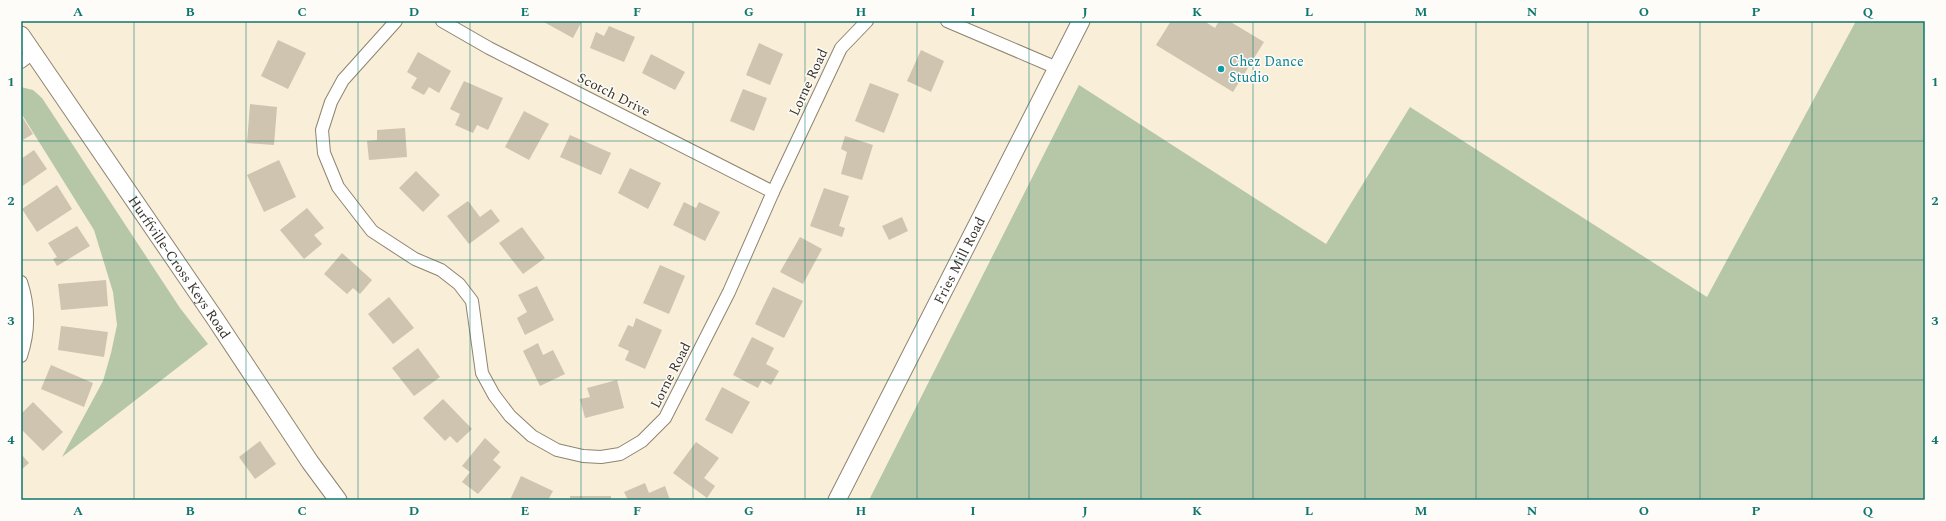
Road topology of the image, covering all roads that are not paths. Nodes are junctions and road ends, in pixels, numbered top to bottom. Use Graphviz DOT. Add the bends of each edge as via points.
graph roads {
  1 [pos="396,21"];
  2 [pos="442,21"];
  3 [pos="866,21"];
  4 [pos="947,21"];
  5 [pos="1081,21"];
  6 [pos="21,35"];
  7 [pos="27,58"];
  8 [pos="1057,68"];
  9 [pos="773,192"];
  10 [pos="21,282"];
  11 [pos="21,356"];
  12 [pos="338,500"];
  13 [pos="837,500"];
  1 -- 9 [label="street, Lorne Road" via="343,80 331,102 322,130 324,153 338,188 372,231 416,259 441,270 459,284 472,301 482,373 494,395 510,416 532,436 558,450 582,456 620,454 642,441 665,418 729,292"];
  2 -- 9 [label="street, Scotch Drive" via="488,48"];
  3 -- 9 [label="street, Lorne Road" via="841,48"];
  4 -- 8 [label="street"];
  5 -- 8 [label="main road, Fries Mill Road"];
  6 -- 7 [label="main road, Hurffville-Cross Keys Road"];
  7 -- 12 [label="main road, Hurffville-Cross Keys Road" via="216,320"];
  8 -- 13 [label="main road, Fries Mill Road"];
  10 -- 11 [label="street" via="25,297 27,328"];
}
